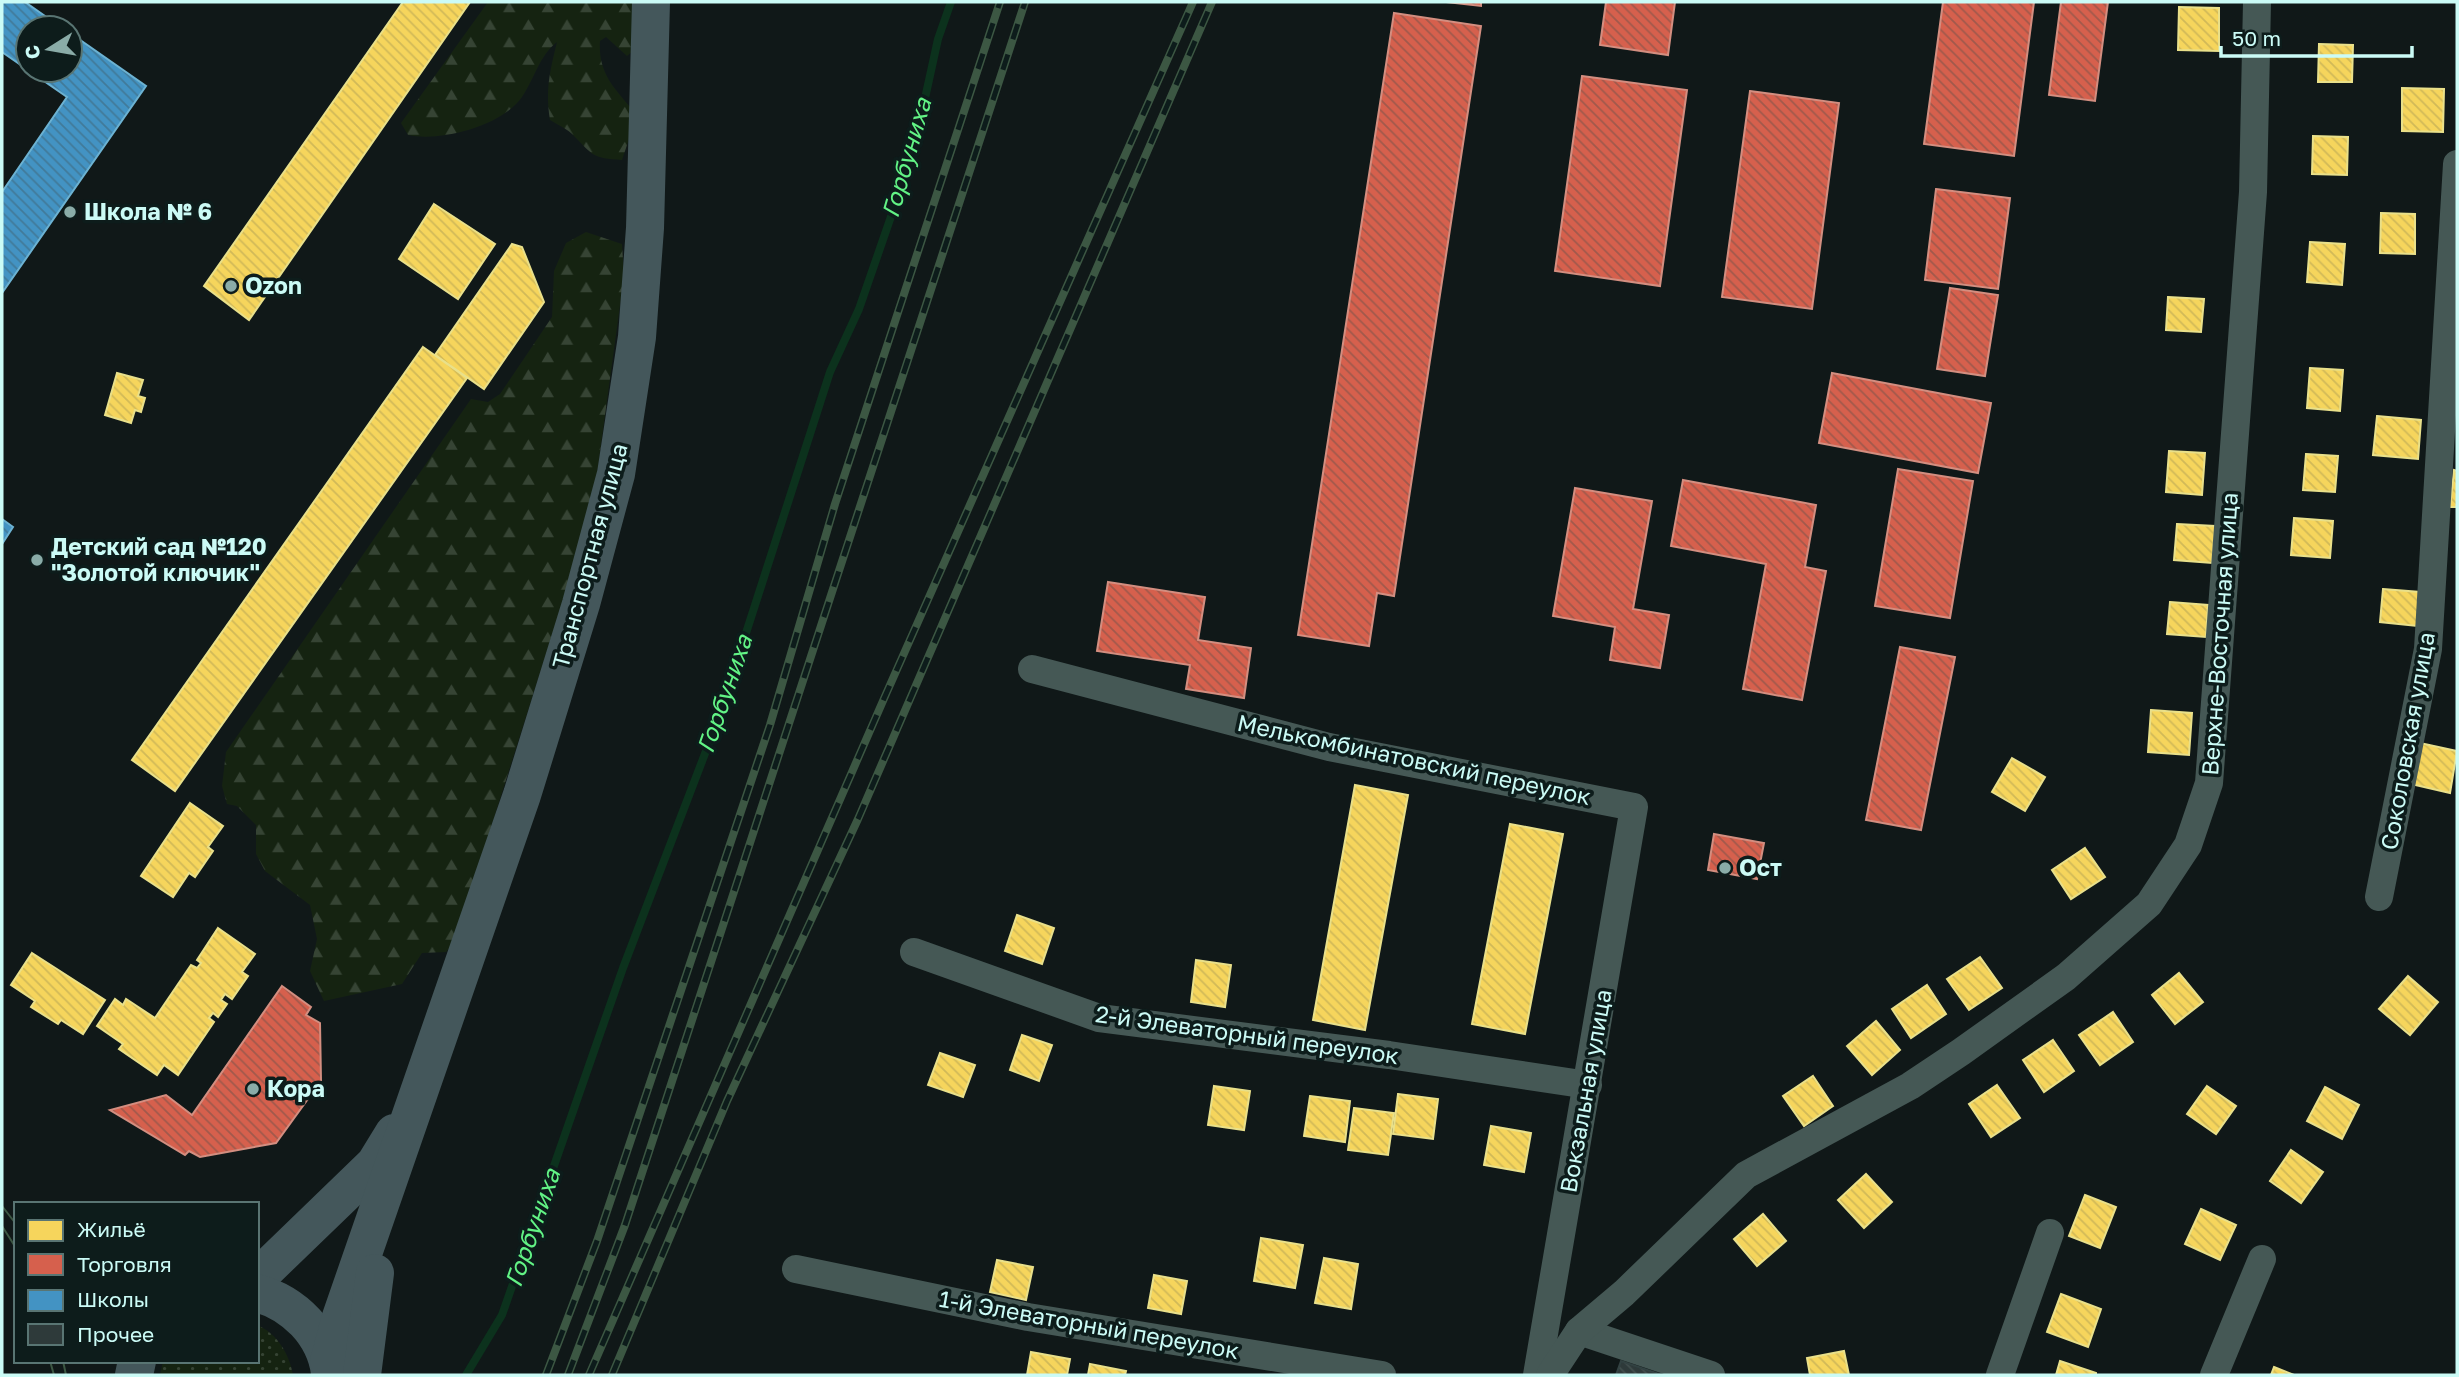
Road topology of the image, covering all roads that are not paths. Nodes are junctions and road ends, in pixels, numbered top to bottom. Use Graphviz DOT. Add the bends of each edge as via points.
graph roads {
  1 [pos="651,2"];
  2 [pos="2257,2"];
  3 [pos="2457,164"];
  4 [pos="1032,669"];
  5 [pos="1634,807"];
  6 [pos="2379,897"];
  7 [pos="914,952"];
  8 [pos="1588,1085"];
  9 [pos="420,1089"];
  10 [pos="2050,1233"];
  11 [pos="2262,1259"];
  12 [pos="796,1269"];
  13 [pos="259,1276"];
  14 [pos="259,1294"];
  15 [pos="1579,1331"];
  16 [pos="340,1371"];
  17 [pos="1382,1375"];
  18 [pos="1537,1375"];
  19 [pos="1550,1375"];
  20 [pos="1711,1375"];
  21 [pos="2000,1375"];
  22 [pos="2214,1375"];
  1 -- 9 [label="main road, Транспортная улица" via="645,228 638,324 617,474 522,795"];
  2 -- 15 [label="street, Верхне-Восточная улица" via="2253,192 2209,783 2188,845 2148,904 2066,977 1910,1086 1746,1175"];
  3 -- 6 [label="street, Соколовская улица" via="2428,649"];
  4 -- 5 [label="street, Мелькомбинатовский переулок" via="1329,747"];
  5 -- 8 [label="street, Вокзальная улица"];
  7 -- 8 [label="street, 2-й Элеваторный переулок" via="1099,1018"];
  8 -- 18 [label="street, Вокзальная улица"];
  9 -- 13 [label="main road" via="375,1164"];
  9 -- 16 [label="main road" via="341,1317"];
  10 -- 21 [label="street"];
  11 -- 22 [label="street"];
  12 -- 17 [label="street, 1-й Элеваторный переулок" via="1028,1317"];
  14 -- 16 [label="main road" via="297,1313"];
  15 -- 19 [label="street, Верхне-Восточная улица"];
  15 -- 20 [label="street"];
}
